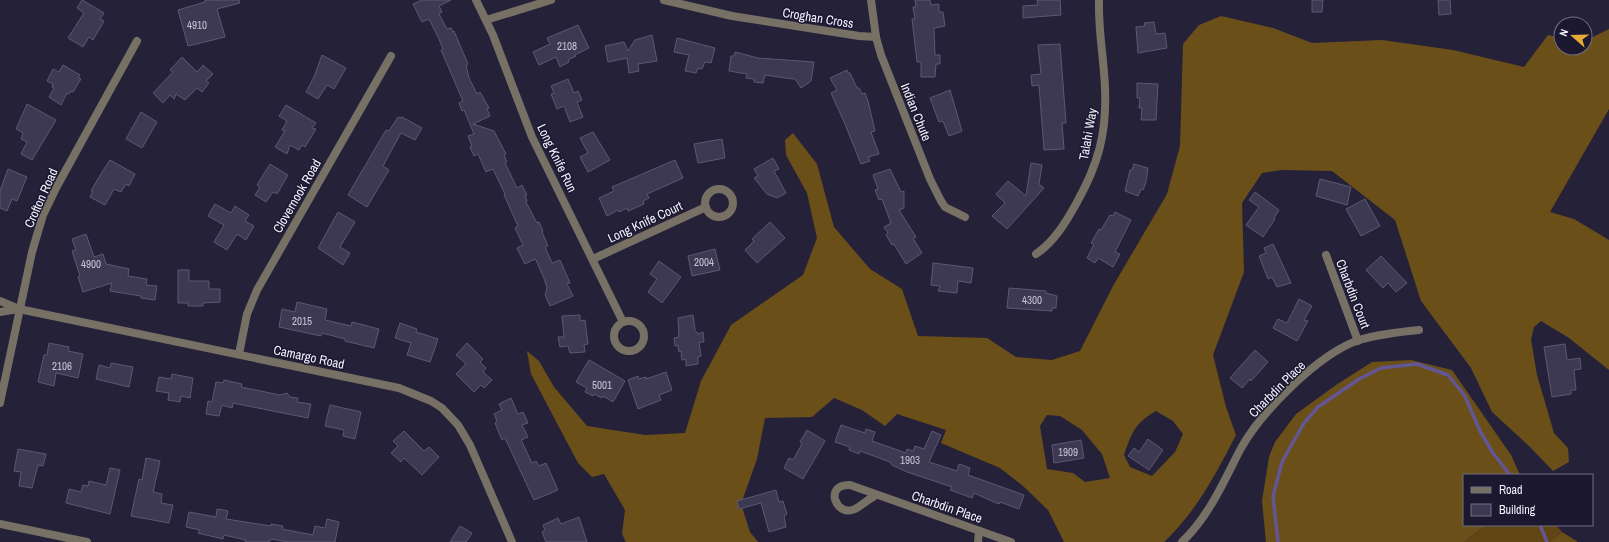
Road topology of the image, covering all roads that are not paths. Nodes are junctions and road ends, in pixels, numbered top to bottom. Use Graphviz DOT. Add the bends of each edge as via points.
graph roads {
  1 [pos="476,0"];
  2 [pos="551,0"];
  3 [pos="664,0"];
  4 [pos="871,0"];
  5 [pos="1099,0"];
  6 [pos="486,20"];
  7 [pos="876,37"];
  8 [pos="137,41"];
  9 [pos="391,56"];
  10 [pos="706,207"];
  11 [pos="965,217"];
  12 [pos="1036,254"];
  13 [pos="1326,255"];
  14 [pos="593,259"];
  15 [pos="0,301"];
  16 [pos="19,309"];
  17 [pos="0,312"];
  18 [pos="623,322"];
  19 [pos="1419,330"];
  20 [pos="1358,341"];
  21 [pos="239,354"];
  22 [pos="0,403"];
  23 [pos="876,495"];
  24 [pos="0,524"];
  25 [pos="979,531"];
  26 [pos="87,542"];
  27 [pos="512,542"];
  28 [pos="978,542"];
  29 [pos="1011,542"];
  30 [pos="1182,542"];
  1 -- 6 [label="street, Long Knife Run"];
  2 -- 6 [label="street"];
  3 -- 7 [label="street, Croghan Cross" via="732,16"];
  4 -- 7 [label="street, Indian Chute"];
  5 -- 12 [label="street, Talahi Way" via="1105,87 1102,142 1094,171 1073,209 1059,231"];
  6 -- 14 [label="street, Long Knife Run" via="532,137"];
  7 -- 11 [label="street, Indian Chute" via="892,83 941,201 945,207"];
  8 -- 16 [label="street, Crofton Road" via="43,215"];
  9 -- 21 [label="street, Clovernook Road" via="257,290 247,314"];
  10 -- 14 [label="street, Long Knife Court"];
  13 -- 20 [label="street, Charbdin Court"];
  14 -- 18 [label="street, Long Knife Run"];
  15 -- 16 [label="street, Camargo Road"];
  16 -- 17 [label="street, Camargo Road"];
  16 -- 21 [label="street, Camargo Road"];
  16 -- 22 [label="street, Crofton Road"];
  19 -- 20 [label="street, Charbdin Place" via="1380,335"];
  20 -- 30 [label="street, Charbdin Place" via="1319,365 1269,410 1250,435 1211,506"];
  21 -- 27 [label="street, Camargo Road" via="399,388 421,396 442,408 458,425 470,445"];
  23 -- 23 [label="street, Charbdin Place" via="850,485 837,488 834,495 839,507 849,511"];
  23 -- 25 [label="street, Charbdin Place"];
  24 -- 26 [label="street"];
  25 -- 28 [label="street"];
  25 -- 29 [label="street, Charbdin Place"];
}
